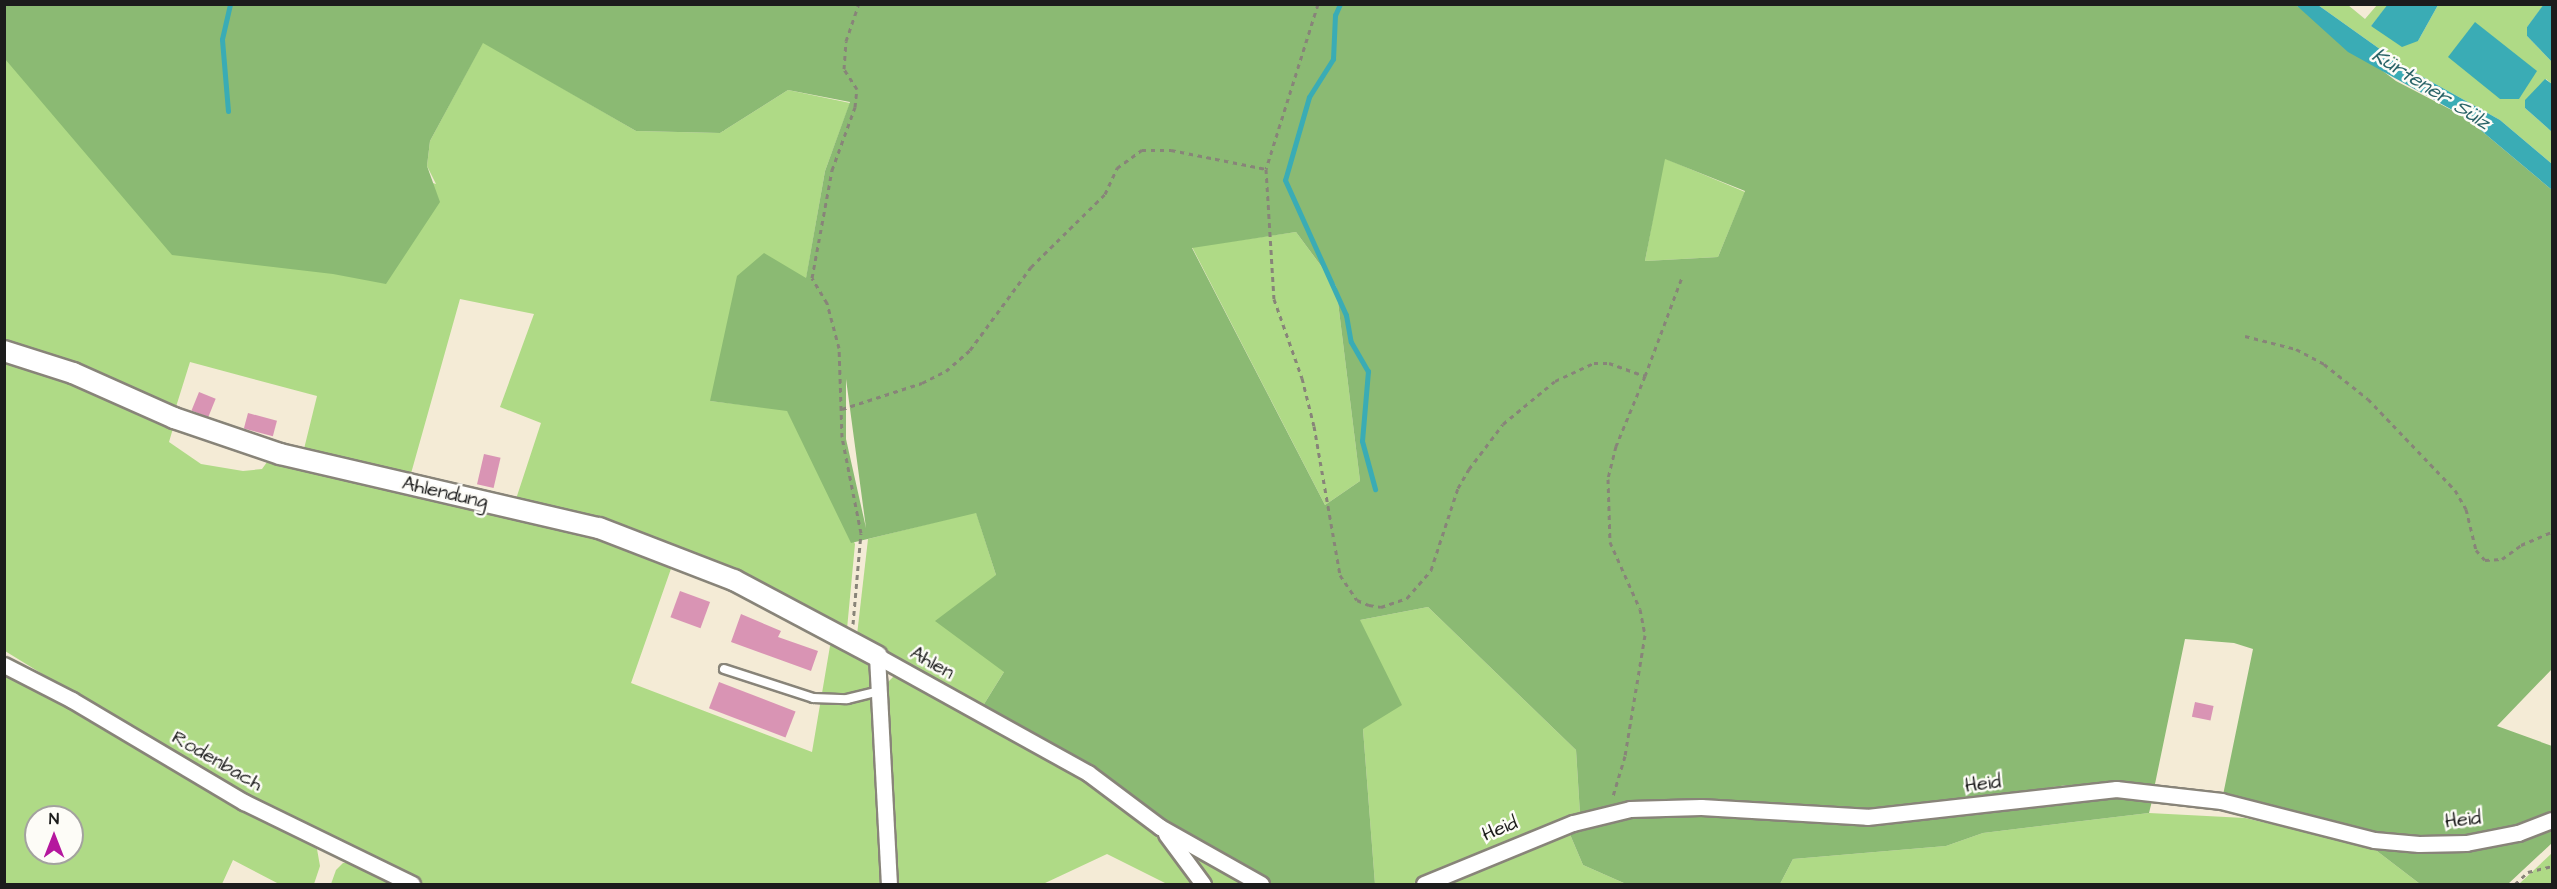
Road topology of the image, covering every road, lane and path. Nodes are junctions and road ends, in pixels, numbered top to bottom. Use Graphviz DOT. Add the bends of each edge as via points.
graph roads {
  1 [pos="859,4"];
  2 [pos="1318,4"];
  3 [pos="1266,169"];
  4 [pos="1682,277"];
  5 [pos="2245,336"];
  6 [pos="4,351"];
  7 [pos="1645,376"];
  8 [pos="842,410"];
  9 [pos="2553,532"];
  10 [pos="850,641"];
  11 [pos="877,656"];
  12 [pos="4,665"];
  13 [pos="724,669"];
  14 [pos="880,691"];
  15 [pos="1610,813"];
  16 [pos="2553,820"];
  17 [pos="1160,826"];
  18 [pos="2553,866"];
  19 [pos="412,885"];
  20 [pos="889,885"];
  21 [pos="1203,885"];
  22 [pos="1261,885"];
  23 [pos="1424,885"];
  24 [pos="2515,885"];
  1 -- 8 [label="path" via="846,41 844,69 857,89 855,106 832,170 812,278 834,323"];
  2 -- 3 [label="path"];
  3 -- 7 [label="path" via="1274,299 1314,426 1340,575 1358,600 1369,605 1391,604 1407,598 1424,581 1458,488 1478,453 1503,424 1555,381 1594,363 1609,363"];
  3 -- 8 [label="path" via="1171,150 1142,150 1117,168 1105,194 1045,252 970,350 946,371"];
  4 -- 7 [label="path"];
  5 -- 9 [label="path" via="2305,354 2344,378 2368,399 2455,490 2466,509 2476,550 2485,560 2502,559 2521,545"];
  6 -- 10 [label="street, Ahlendung" via="73,373 174,418 280,454 599,528 734,580"];
  7 -- 15 [label="path" via="1616,446 1608,479 1610,542 1640,609 1645,635 1625,756"];
  8 -- 10 [label="path" via="845,460 861,533"];
  10 -- 11 [label="street, Ahlendung"];
  11 -- 14 [label="street, Ahlen"];
  11 -- 17 [label="street, Ahlen" via="1088,773"];
  12 -- 19 [label="street, Rodenbach" via="72,700 244,802"];
  13 -- 14 [label="lane" via="813,698 847,699"];
  14 -- 20 [label="street, Ahlen"];
  15 -- 16 [label="street, Heid" via="1701,807 1867,817 2116,789 2221,801 2374,840 2419,844 2466,843 2518,833"];
  15 -- 23 [label="street, Heid" via="1515,845"];
  17 -- 21 [label="street"];
  17 -- 22 [label="street"];
  18 -- 24 [label="path" via="2528,872"];
}
